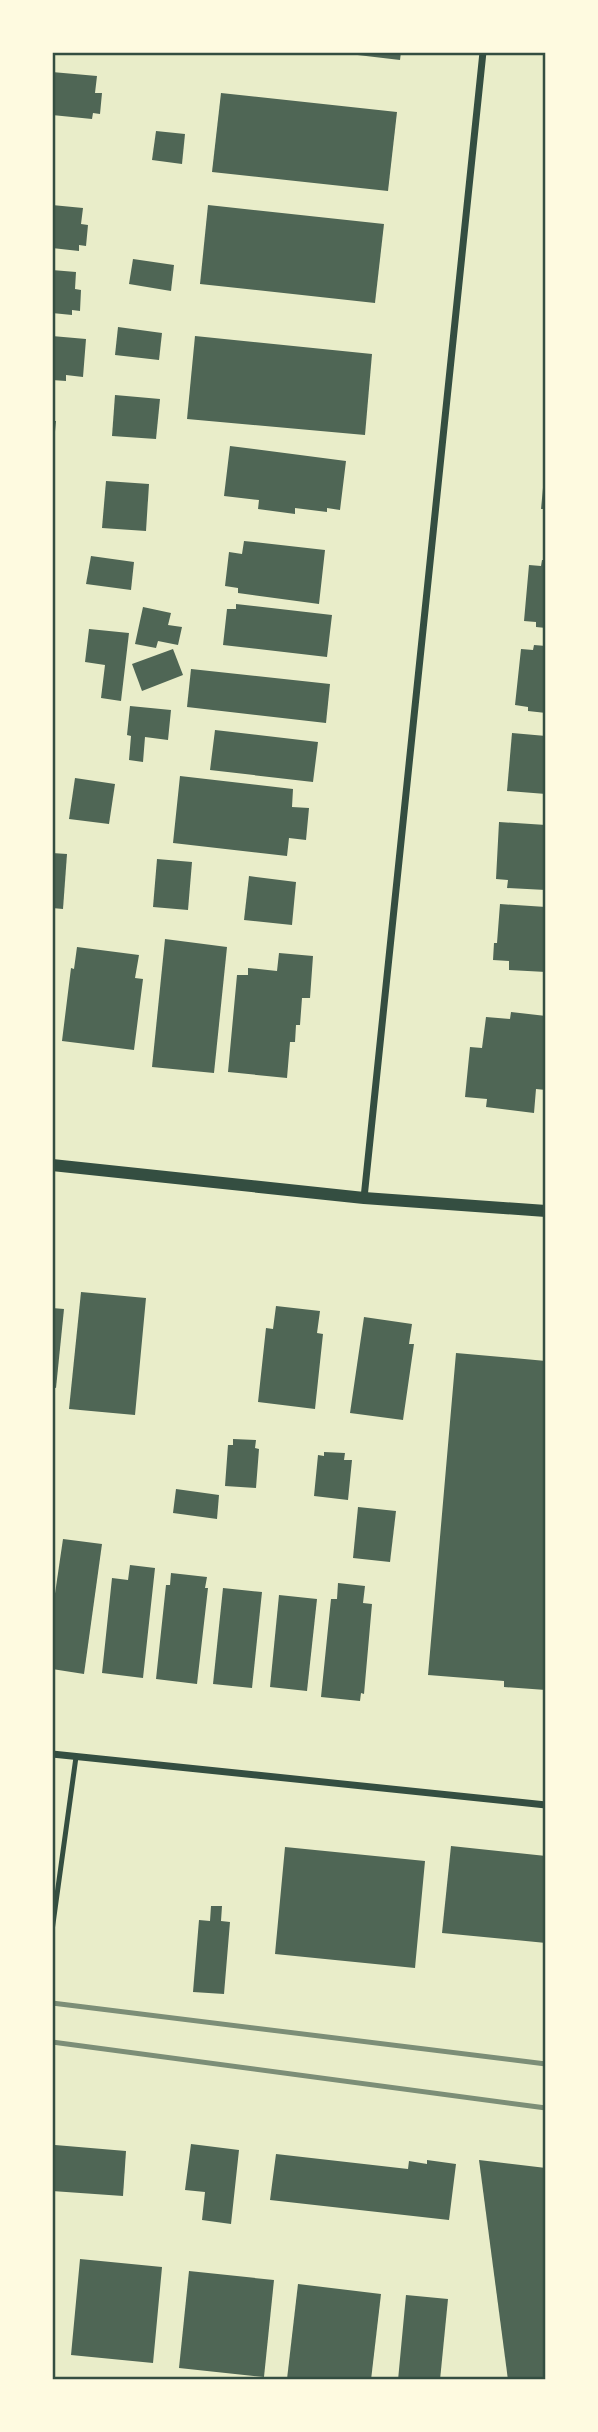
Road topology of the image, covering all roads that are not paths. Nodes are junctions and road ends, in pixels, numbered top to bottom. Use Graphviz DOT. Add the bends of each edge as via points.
graph roads {
  1 [pos="483,52"];
  2 [pos="52,1165"];
  3 [pos="364,1198"];
  4 [pos="545,1211"];
  5 [pos="52,1754"];
  6 [pos="76,1757"];
  7 [pos="545,1805"];
  8 [pos="52,1931"];
  1 -- 3 [label="street"];
  2 -- 3 [label="street"];
  3 -- 4 [label="street"];
  5 -- 6 [label="street"];
  6 -- 7 [label="street"];
  6 -- 8 [label="lane"];
}
